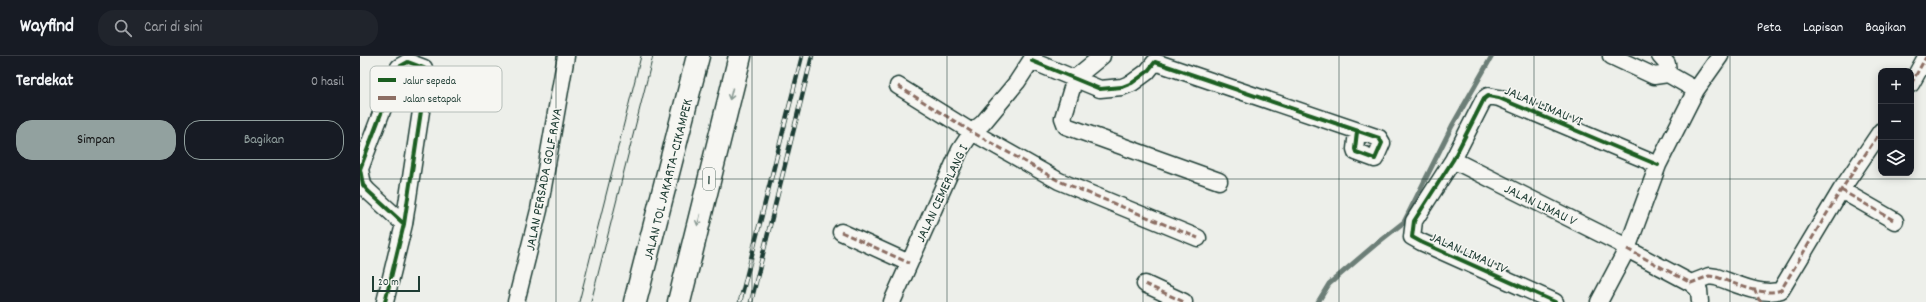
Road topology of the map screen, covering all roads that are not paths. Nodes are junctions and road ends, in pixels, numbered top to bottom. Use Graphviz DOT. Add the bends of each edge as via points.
graph roads {
  1 [pos="566,56"];
  2 [pos="698,56"];
  3 [pos="740,56"];
  4 [pos="1102,56"];
  5 [pos="1611,56"];
  6 [pos="1660,56"];
  7 [pos="1720,56"];
  8 [pos="1926,57"];
  9 [pos="1033,59"];
  10 [pos="1150,59"];
  11 [pos="401,66"];
  12 [pos="419,66"];
  13 [pos="1668,74"];
  14 [pos="1075,78"];
  15 [pos="1914,79"];
  16 [pos="898,86"];
  17 [pos="1696,90"];
  18 [pos="382,112"];
  19 [pos="421,112"];
  20 [pos="972,132"];
  21 [pos="1357,132"];
  22 [pos="1878,135"];
  23 [pos="1453,160"];
  24 [pos="1658,165"];
  25 [pos="1219,181"];
  26 [pos="1841,190"];
  27 [pos="1895,221"];
  28 [pos="404,224"];
  29 [pos="841,232"];
  30 [pos="1198,238"];
  31 [pos="1627,249"];
  32 [pos="909,263"];
  33 [pos="1691,283"];
  34 [pos="1145,284"];
  35 [pos="1754,289"];
  36 [pos="385,302"];
  37 [pos="516,302"];
  38 [pos="635,302"];
  39 [pos="679,302"];
  40 [pos="892,302"];
  41 [pos="1184,302"];
  42 [pos="1555,302"];
  43 [pos="1599,302"];
  44 [pos="1700,302"];
  45 [pos="1763,302"];
  1 -- 37 [label="street, JALAN PERSADA GOLF RAYA" via="539,210"];
  2 -- 38 [label="highway, JALAN TOL JAKARTA–CIKAMPEK"];
  3 -- 39 [label="highway, 1, one-way"];
  4 -- 14 [label="street"];
  5 -- 13 [label="street" via="1654,76"];
  6 -- 13 [label="street" via="1667,64"];
  7 -- 17 [label="street"];
  8 -- 15 [label="street"];
  9 -- 14 [label="street"];
  9 -- 20 [label="street, JALAN CEMERLANG I" via="1018,82 984,123"];
  10 -- 14 [label="street" via="1147,72 1122,87 1100,89"];
  10 -- 21 [label="street"];
  11 -- 12 [label="street" via="408,62"];
  13 -- 17 [label="street"];
  14 -- 25 [label="street" via="1063,118 1066,126"];
  16 -- 20 [label="street"];
  17 -- 24 [label="street"];
  18 -- 28 [label="street" via="360,169 363,185"];
  19 -- 28 [label="street"];
  20 -- 30 [label="street" via="1059,181"];
  20 -- 32 [label="street, JALAN CEMERLANG I" via="960,150"];
  22 -- 26 [label="street"];
  23 -- 24 [label="street, JALAN LIMAU VI" via="1488,96 1499,98"];
  23 -- 31 [label="street, JALAN LIMAU V" via="1619,242"];
  23 -- 42 [label="street, JALAN LIMAU IV" via="1414,221 1412,237"];
  24 -- 31 [label="street"];
  26 -- 27 [label="street"];
  26 -- 35 [label="street" via="1780,290 1772,293"];
  28 -- 36 [label="street"];
  29 -- 32 [label="street"];
  31 -- 33 [label="street, JALAN LIMAU V"];
  31 -- 43 [label="street"];
  32 -- 40 [label="street, JALAN CEMERLANG I"];
  33 -- 35 [label="street" via="1709,276"];
  33 -- 44 [label="street" via="1700,290"];
  34 -- 41 [label="street"];
  35 -- 45 [label="street" via="1757,297"];
}
